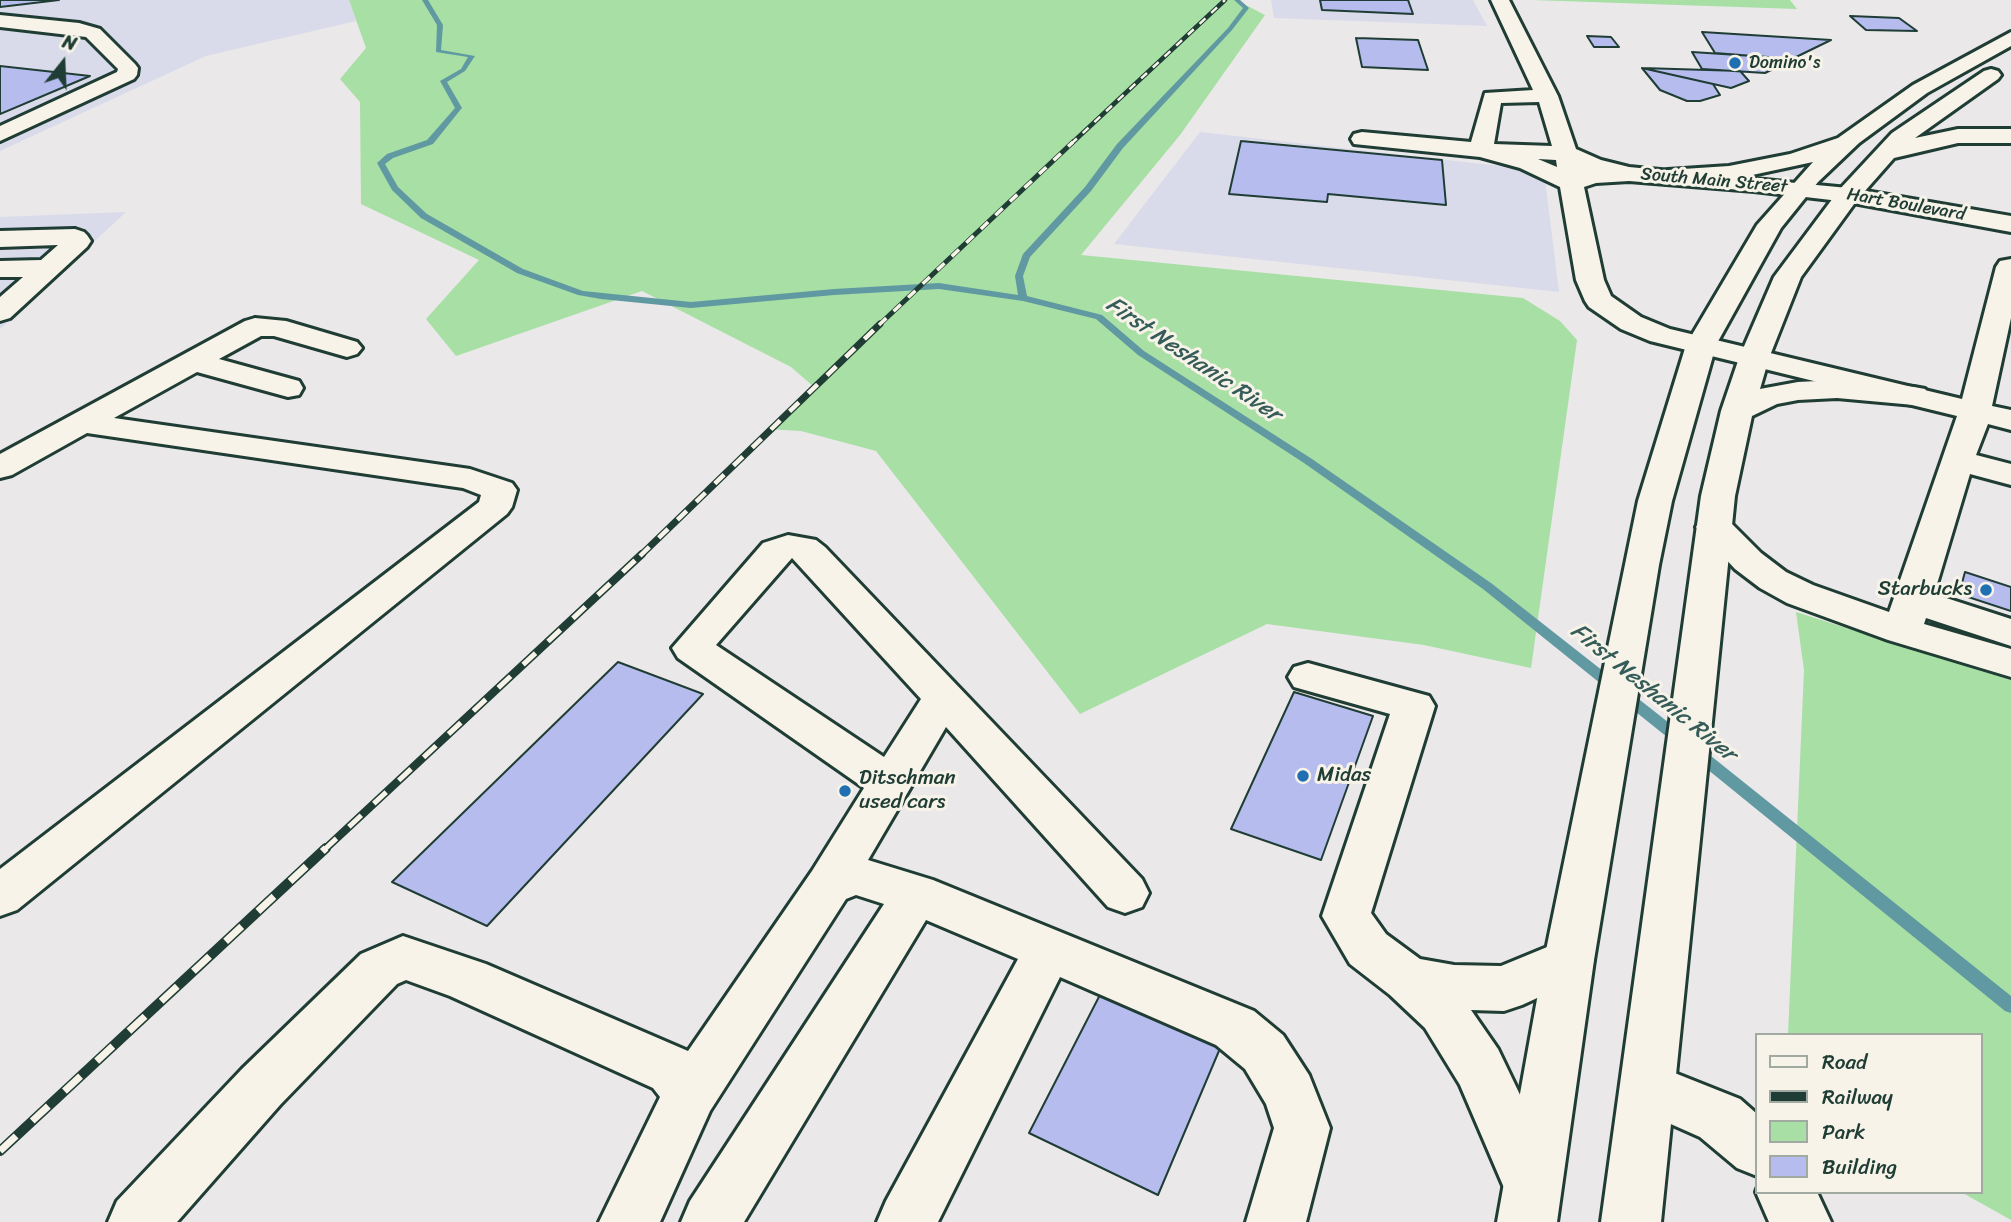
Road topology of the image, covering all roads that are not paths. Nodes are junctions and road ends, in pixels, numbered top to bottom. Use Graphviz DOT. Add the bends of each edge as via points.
graph roads {
  1 [pos="1500,0"];
  2 [pos="0,21"];
  3 [pos="2011,38"];
  4 [pos="2011,63"];
  5 [pos="1547,96"];
  6 [pos="0,134"];
  7 [pos="2011,136"];
  8 [pos="1852,138"];
  9 [pos="1362,139"];
  10 [pos="1481,150"];
  11 [pos="1566,153"];
  12 [pos="1881,158"];
  13 [pos="1629,174"];
  14 [pos="1668,177"];
  15 [pos="1572,183"];
  16 [pos="1800,189"];
  17 [pos="1848,195"];
  18 [pos="2011,224"];
  19 [pos="0,239"];
  20 [pos="2011,267"];
  21 [pos="50,268"];
  22 [pos="0,269"];
  23 [pos="3,306"];
  24 [pos="1701,345"];
  25 [pos="347,348"];
  26 [pos="1754,358"];
  27 [pos="193,361"];
  28 [pos="288,388"];
  29 [pos="1914,396"];
  30 [pos="1737,411"];
  31 [pos="2011,420"];
  32 [pos="82,423"];
  33 [pos="1964,440"];
  34 [pos="2011,448"];
  35 [pos="2011,456"];
  36 [pos="2011,466"];
  37 [pos="0,468"];
  38 [pos="2011,475"];
  39 [pos="1714,527"];
  40 [pos="1907,616"];
  41 [pos="2011,633"];
  42 [pos="2011,663"];
  43 [pos="1308,677"];
  44 [pos="943,696"];
  45 [pos="890,783"];
  46 [pos="829,885"];
  47 [pos="1125,893"];
  48 [pos="916,894"];
  49 [pos="0,895"];
  50 [pos="1049,950"];
  51 [pos="1569,960"];
  52 [pos="1408,979"];
  53 [pos="1647,1087"];
  54 [pos="691,1093"];
  55 [pos="1756,1148"];
  56 [pos="1786,1194"];
  57 [pos="1530,1206"];
  58 [pos="138,1222"];
  59 [pos="629,1222"];
  60 [pos="712,1222"];
  61 [pos="907,1222"];
  62 [pos="1276,1222"];
  63 [pos="1631,1222"];
  64 [pos="1801,1222"];
  1 -- 5 [label="main road"];
  2 -- 6 [label="main road" via="93,33 128,68 127,75"];
  3 -- 8 [label="main road" via="1920,89"];
  4 -- 12 [label="main road" via="1922,121"];
  5 -- 10 [label="main road" via="1492,97"];
  5 -- 11 [label="main road"];
  7 -- 12 [label="main road" via="1958,136"];
  8 -- 14 [label="main road" via="1796,160 1729,173"];
  8 -- 16 [label="main road"];
  9 -- 10 [label="main road"];
  10 -- 11 [label="main road"];
  10 -- 15 [label="main road" via="1528,163"];
  11 -- 13 [label="main road, South Main Street"];
  11 -- 15 [label="main road"];
  12 -- 17 [label="main road"];
  13 -- 14 [label="main road, South Main Street"];
  13 -- 15 [label="main road, South Main Street" via="1593,176"];
  14 -- 16 [label="main road, South Main Street"];
  15 -- 24 [label="main road" via="1590,280 1600,301 1631,323"];
  16 -- 17 [label="main road, Hart Boulevard"];
  16 -- 24 [label="main road" via="1770,225"];
  17 -- 18 [label="main road, Hart Boulevard"];
  17 -- 26 [label="main road" via="1788,277"];
  19 -- 21 [label="main road" via="75,237 78,241"];
  20 -- 33 [label="main road"];
  21 -- 22 [label="main road"];
  21 -- 23 [label="main road"];
  24 -- 26 [label="main road"];
  24 -- 51 [label="main road" via="1655,501"];
  25 -- 27 [label="main road" via="265,326"];
  26 -- 29 [label="main road"];
  26 -- 30 [label="main road"];
  27 -- 28 [label="main road"];
  27 -- 32 [label="main road"];
  29 -- 30 [label="main road" via="1837,389 1798,391 1769,396"];
  29 -- 33 [label="main road"];
  30 -- 39 [label="main road"];
  31 -- 33 [label="main road"];
  32 -- 37 [label="main road"];
  32 -- 49 [label="main road" via="470,479 500,490 495,507"];
  33 -- 34 [label="main road"];
  33 -- 35 [label="main road"];
  33 -- 36 [label="main road"];
  33 -- 38 [label="main road"];
  33 -- 40 [label="main road"];
  39 -- 40 [label="main road" via="1748,561 1831,608"];
  39 -- 53 [label="main road"];
  40 -- 41 [label="main road"];
  40 -- 42 [label="main road"];
  43 -- 52 [label="main road" via="1414,706 1346,916 1368,949"];
  44 -- 45 [label="main road"];
  44 -- 45 [label="main road" via="803,548 788,546 776,551 692,648"];
  44 -- 47 [label="main road"];
  45 -- 46 [label="main road"];
  46 -- 48 [label="main road" via="856,876"];
  46 -- 54 [label="main road"];
  48 -- 50 [label="main road"];
  48 -- 60 [label="main road"];
  50 -- 61 [label="main road"];
  50 -- 62 [label="main road" via="1235,1028 1264,1052 1290,1093 1302,1128"];
  51 -- 52 [label="main road" via="1504,989"];
  51 -- 57 [label="main road"];
  52 -- 57 [label="main road" via="1443,1012 1479,1067 1518,1151"];
  53 -- 55 [label="main road" via="1720,1118"];
  53 -- 63 [label="main road"];
  54 -- 58 [label="main road" via="672,1070 468,980 402,957 379,969 261,1087"];
  54 -- 59 [label="main road"];
  56 -- 64 [label="main road"];
}
